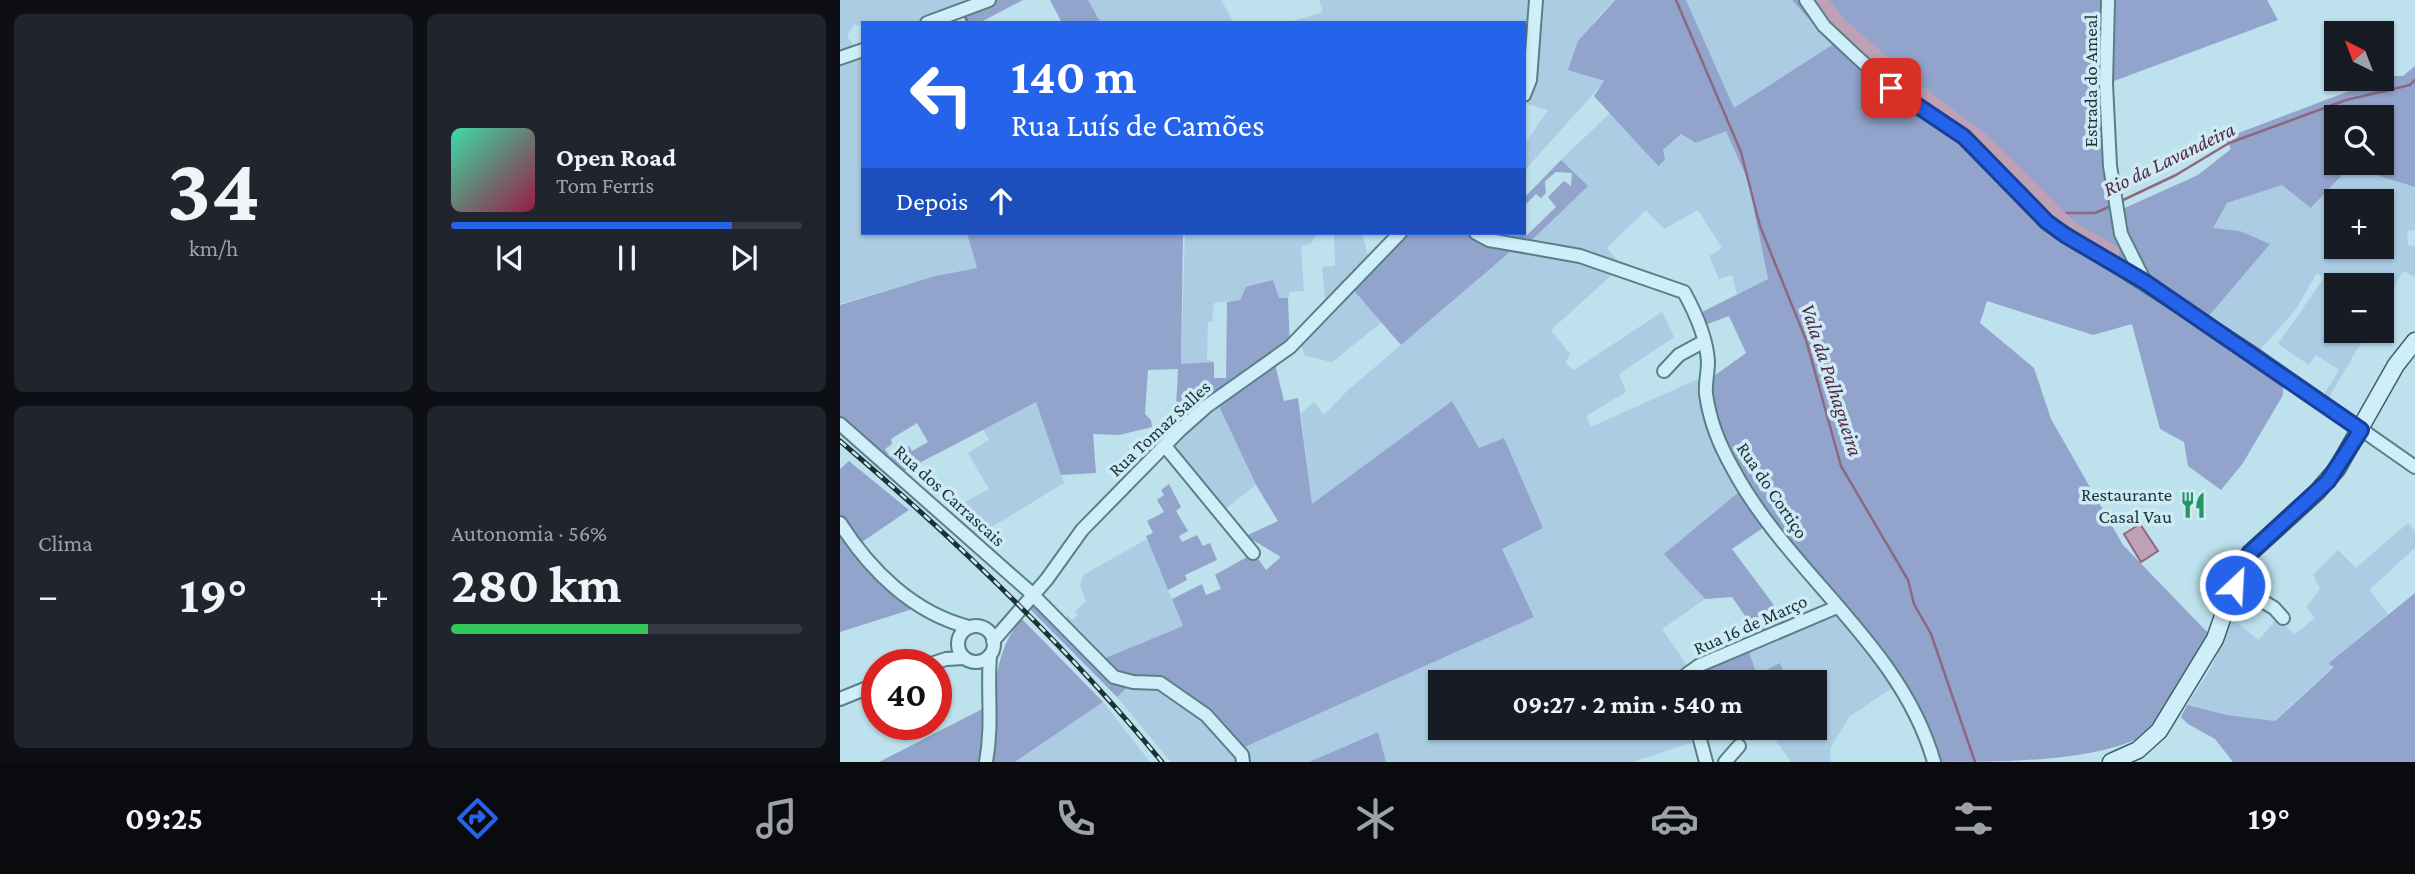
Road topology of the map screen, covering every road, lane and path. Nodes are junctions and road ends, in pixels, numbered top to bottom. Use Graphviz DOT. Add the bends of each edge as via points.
graph roads {
  1 [pos="989,0"];
  2 [pos="1536,0"];
  3 [pos="1806,0"];
  4 [pos="2108,0"];
  5 [pos="932,21"];
  6 [pos="861,51"];
  7 [pos="840,58"];
  8 [pos="1526,90"];
  9 [pos="1398,235"];
  10 [pos="1480,235"];
  11 [pos="2145,282"];
  12 [pos="2415,341"];
  13 [pos="1703,342"];
  14 [pos="1664,371"];
  15 [pos="840,424"];
  16 [pos="2361,430"];
  17 [pos="1165,446"];
  18 [pos="2415,467"];
  19 [pos="840,523"];
  20 [pos="1253,553"];
  21 [pos="2235,585"];
  22 [pos="1034,596"];
  23 [pos="1837,607"];
  24 [pos="2283,618"];
  25 [pos="951,623"];
  26 [pos="970,627"];
  27 [pos="990,636"];
  28 [pos="963,651"];
  29 [pos="990,655"];
  30 [pos="952,656"];
  31 [pos="1693,670"];
  32 [pos="988,681"];
  33 [pos="861,690"];
  34 [pos="840,699"];
  35 [pos="1701,740"];
  36 [pos="1739,746"];
  37 [pos="986,762"];
  38 [pos="1243,762"];
  39 [pos="1706,762"];
  40 [pos="1725,762"];
  41 [pos="1934,762"];
  42 [pos="2111,762"];
  1 -- 5 [label="street"];
  2 -- 8 [label="street"];
  3 -- 11 [label="street" via="1824,26 1857,57 1891,88 1964,137 2047,222"];
  4 -- 11 [label="street, Estrada do Ameal" via="2110,166 2121,234"];
  6 -- 7 [label="street"];
  9 -- 17 [label="street, Rua Tomaz Salles" via="1290,347 1207,406"];
  10 -- 13 [label="street, Rua do Cortiço" via="1580,257 1684,292"];
  11 -- 16 [label="street"];
  12 -- 16 [label="street"];
  13 -- 14 [label="street" via="1679,355"];
  13 -- 23 [label="street, Rua do Cortiço" via="1714,432 1734,472 1791,553"];
  15 -- 22 [label="street, Rua dos Carrascais"];
  16 -- 18 [label="street"];
  16 -- 21 [label="street" via="2328,481 2250,553"];
  17 -- 20 [label="street"];
  17 -- 22 [label="street, Rua Tomaz Salles" via="1082,530"];
  19 -- 25 [label="street" via="888,583"];
  21 -- 24 [label="street"];
  21 -- 42 [label="street" via="2212,646 2159,731 2138,750"];
  22 -- 27 [label="street, Rua Tomaz Salles" via="1007,626"];
  22 -- 38 [label="street, Rua dos Carrascais" via="1114,677 1160,683 1206,715 1242,755"];
  23 -- 31 [label="street, Rua 16 de Março"];
  23 -- 41 [label="street, Rua do Cortiço" via="1910,702"];
  25 -- 26 [label="street"];
  25 -- 28 [label="street"];
  26 -- 27 [label="street" via="979,626"];
  26 -- 28 [label="street"];
  27 -- 29 [label="street"];
  28 -- 29 [label="street" via="982,661"];
  28 -- 30 [label="street"];
  28 -- 32 [label="street"];
  29 -- 32 [label="street"];
  32 -- 37 [label="street" via="992,704"];
  33 -- 34 [label="street"];
  35 -- 39 [label="street"];
  36 -- 40 [label="street"];
}
